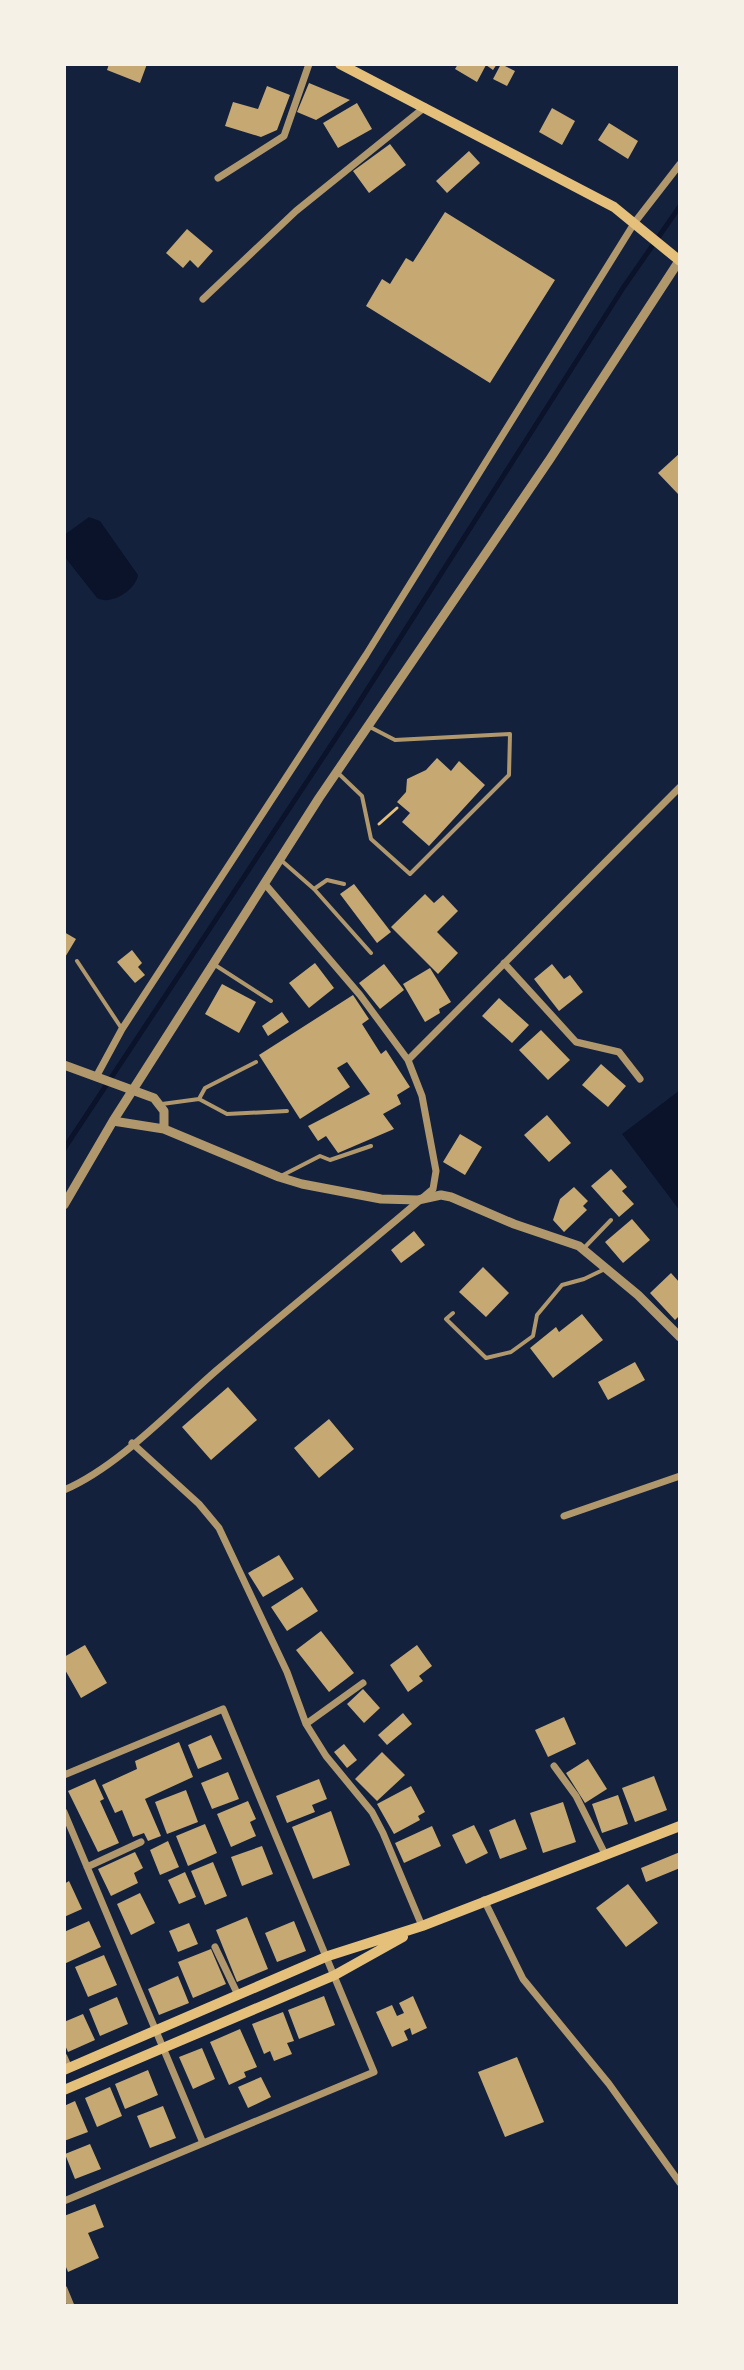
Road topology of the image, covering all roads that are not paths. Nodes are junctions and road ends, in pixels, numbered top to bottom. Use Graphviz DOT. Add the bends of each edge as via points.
graph roads {
  1 [pos="309,64"];
  2 [pos="340,64"];
  3 [pos="425,107"];
  4 [pos="680,164"];
  5 [pos="218,178"];
  6 [pos="639,226"];
  7 [pos="678,259"];
  8 [pos="203,299"];
  9 [pos="368,725"];
  10 [pos="336,772"];
  11 [pos="680,787"];
  12 [pos="280,860"];
  13 [pos="265,884"];
  14 [pos="344,884"];
  15 [pos="314,889"];
  16 [pos="371,953"];
  17 [pos="77,961"];
  18 [pos="504,963"];
  19 [pos="213,964"];
  20 [pos="271,1001"];
  21 [pos="122,1029"];
  22 [pos="408,1060"];
  23 [pos="256,1062"];
  24 [pos="64,1065"];
  25 [pos="96,1077"];
  26 [pos="640,1079"];
  27 [pos="134,1089"];
  28 [pos="199,1099"];
  29 [pos="160,1104"];
  30 [pos="287,1111"];
  31 [pos="113,1121"];
  32 [pos="164,1129"];
  33 [pos="371,1146"];
  34 [pos="279,1177"];
  35 [pos="418,1200"];
  36 [pos="64,1205"];
  37 [pos="611,1220"];
  38 [pos="583,1249"];
  39 [pos="608,1268"];
  40 [pos="453,1313"];
  41 [pos="680,1337"];
  42 [pos="132,1443"];
  43 [pos="680,1476"];
  44 [pos="64,1490"];
  45 [pos="564,1516"];
  46 [pos="363,1683"];
  47 [pos="306,1724"];
  48 [pos="554,1766"];
  49 [pos="64,1775"];
  50 [pos="64,1812"];
  51 [pos="680,1826"];
  52 [pos="141,1842"];
  53 [pos="605,1854"];
  54 [pos="87,1867"];
  55 [pos="484,1900"];
  56 [pos="422,1926"];
  57 [pos="215,1947"];
  58 [pos="328,1956"];
  59 [pos="335,1975"];
  60 [pos="238,1995"];
  61 [pos="156,2031"];
  62 [pos="163,2048"];
  63 [pos="64,2057"];
  64 [pos="67,2069"];
  65 [pos="64,2090"];
  66 [pos="203,2143"];
  67 [pos="680,2183"];
  68 [pos="64,2201"];
  69 [pos="64,2289"];
  70 [pos="71,2306"];
  1 -- 5 [label="street" via="284,136"];
  2 -- 3 [label="main road"];
  3 -- 6 [label="main road" via="614,207"];
  3 -- 8 [label="street" via="306,202"];
  4 -- 6 [label="street"];
  6 -- 7 [label="main road"];
  6 -- 21 [label="street"];
  7 -- 9 [label="street" via="550,459"];
  9 -- 10 [label="street"];
  9 -- 10 [label="lane" via="395,740 510,734 509,775 410,874 371,839 362,796"];
  10 -- 12 [label="street"];
  11 -- 18 [label="street"];
  12 -- 13 [label="street"];
  12 -- 15 [label="lane"];
  13 -- 19 [label="street"];
  13 -- 22 [label="street"];
  14 -- 15 [label="lane" via="327,880"];
  15 -- 16 [label="lane"];
  17 -- 21 [label="lane"];
  18 -- 22 [label="street"];
  18 -- 26 [label="street" via="576,1042 619,1052"];
  19 -- 20 [label="lane"];
  19 -- 27 [label="street"];
  21 -- 25 [label="street"];
  22 -- 35 [label="street" via="422,1096 436,1178 433,1189"];
  23 -- 28 [label="lane" via="205,1088"];
  24 -- 25 [label="street"];
  25 -- 27 [label="street"];
  27 -- 29 [label="street"];
  27 -- 31 [label="street"];
  28 -- 29 [label="lane"];
  28 -- 30 [label="lane" via="227,1114"];
  29 -- 32 [label="street"];
  31 -- 32 [label="street"];
  31 -- 36 [label="street"];
  32 -- 34 [label="street"];
  33 -- 34 [label="lane" via="330,1160 320,1156"];
  34 -- 35 [label="street" via="381,1199"];
  35 -- 38 [label="street" via="441,1195 464,1201"];
  35 -- 42 [label="street"];
  37 -- 38 [label="lane"];
  38 -- 39 [label="street"];
  39 -- 40 [label="lane" via="562,1285 537,1315 533,1336 511,1352 486,1358 446,1319"];
  39 -- 41 [label="street"];
  42 -- 44 [label="street" via="90,1478"];
  42 -- 47 [label="street" via="219,1528"];
  43 -- 45 [label="street"];
  46 -- 47 [label="street"];
  47 -- 56 [label="street" via="372,1812"];
  48 -- 53 [label="street"];
  49 -- 58 [label="street" via="223,1709"];
  50 -- 54 [label="street"];
  51 -- 53 [label="main road"];
  52 -- 54 [label="street"];
  53 -- 55 [label="main road"];
  54 -- 61 [label="street"];
  55 -- 56 [label="main road"];
  55 -- 67 [label="street" via="523,1979 609,2084"];
  56 -- 58 [label="main road"];
  56 -- 59 [label="main road"];
  57 -- 60 [label="street"];
  58 -- 59 [label="street"];
  58 -- 60 [label="main road"];
  59 -- 62 [label="main road"];
  59 -- 66 [label="street" via="374,2072"];
  60 -- 61 [label="main road"];
  61 -- 62 [label="street"];
  61 -- 64 [label="main road"];
  62 -- 65 [label="main road"];
  62 -- 66 [label="street"];
  63 -- 64 [label="street"];
  66 -- 68 [label="street"];
  69 -- 70 [label="street"];
}
